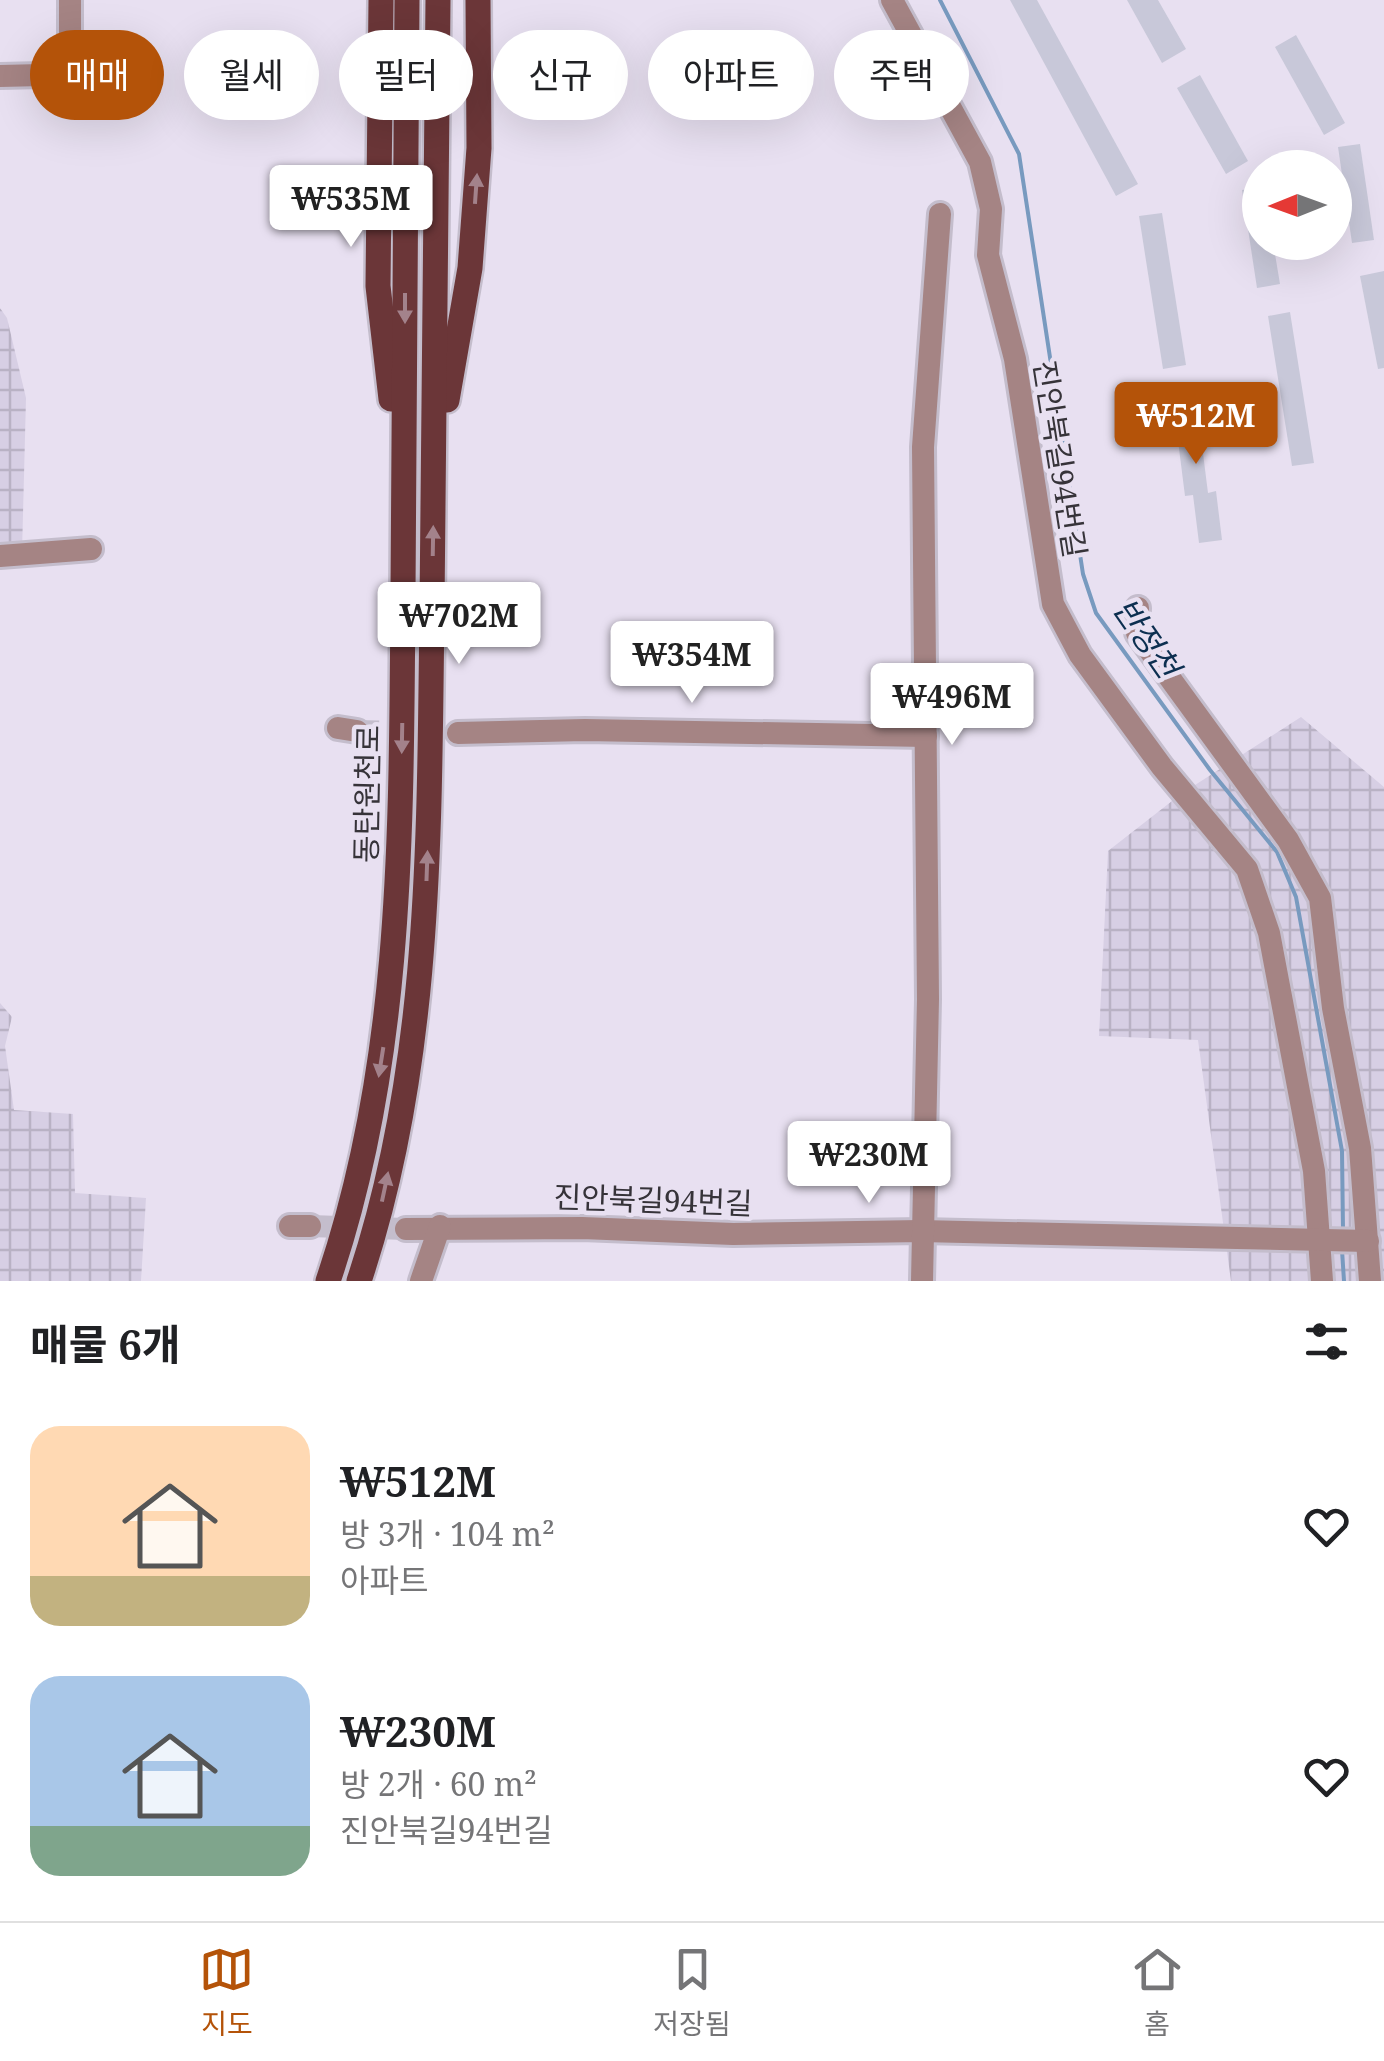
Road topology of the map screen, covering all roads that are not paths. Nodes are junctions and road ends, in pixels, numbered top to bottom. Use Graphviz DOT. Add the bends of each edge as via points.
graph roads {
  1 [pos="70,0"];
  2 [pos="381,0"];
  3 [pos="407,0"];
  4 [pos="438,0"];
  5 [pos="478,0"];
  6 [pos="892,0"];
  7 [pos="0,76"];
  8 [pos="940,214"];
  9 [pos="404,494"];
  10 [pos="434,494"];
  11 [pos="91,549"];
  12 [pos="0,556"];
  13 [pos="1138,608"];
  14 [pos="458,733"];
  15 [pos="926,736"];
  16 [pos="440,1226"];
  17 [pos="406,1228"];
  18 [pos="921,1231"];
  19 [pos="1364,1240"];
  20 [pos="1325,1241"];
  21 [pos="328,1281"];
  22 [pos="359,1281"];
  23 [pos="422,1281"];
  24 [pos="922,1281"];
  25 [pos="1322,1281"];
  26 [pos="1370,1281"];
  1 -- 7 [label="street" via="70,40 62,63 42,75"];
  2 -- 9 [label="main road" via="378,286"];
  3 -- 9 [label="main road, 동탄원천로, one-way"];
  4 -- 10 [label="main road, 동탄원천로"];
  10 -- 5 [label="main road, one-way" via="470,268"];
  6 -- 20 [label="street, 진안북길94번길" via="980,162 991,209 988,255 1015,359 1053,604 1080,655 1246,869 1270,934"];
  8 -- 15 [label="street" via="923,448"];
  9 -- 21 [label="main road, 동탄원천로, one-way" via="391,982 358,1182"];
  22 -- 10 [label="main road, 동탄원천로, one-way" via="396,1140 417,1006 428,856"];
  11 -- 12 [label="street"];
  13 -- 19 [label="street" via="1138,633 1288,840 1320,898 1360,1148"];
  14 -- 15 [label="street"];
  15 -- 18 [label="street"];
  16 -- 17 [label="street, 진안북길94번길"];
  16 -- 18 [label="street, 진안북길94번길"];
  16 -- 23 [label="street"];
  18 -- 20 [label="street, 진안북길94번길"];
  18 -- 24 [label="street"];
  19 -- 20 [label="street, 진안북길94번길"];
  19 -- 26 [label="street"];
  20 -- 25 [label="street, 진안북길94번길"];
}
